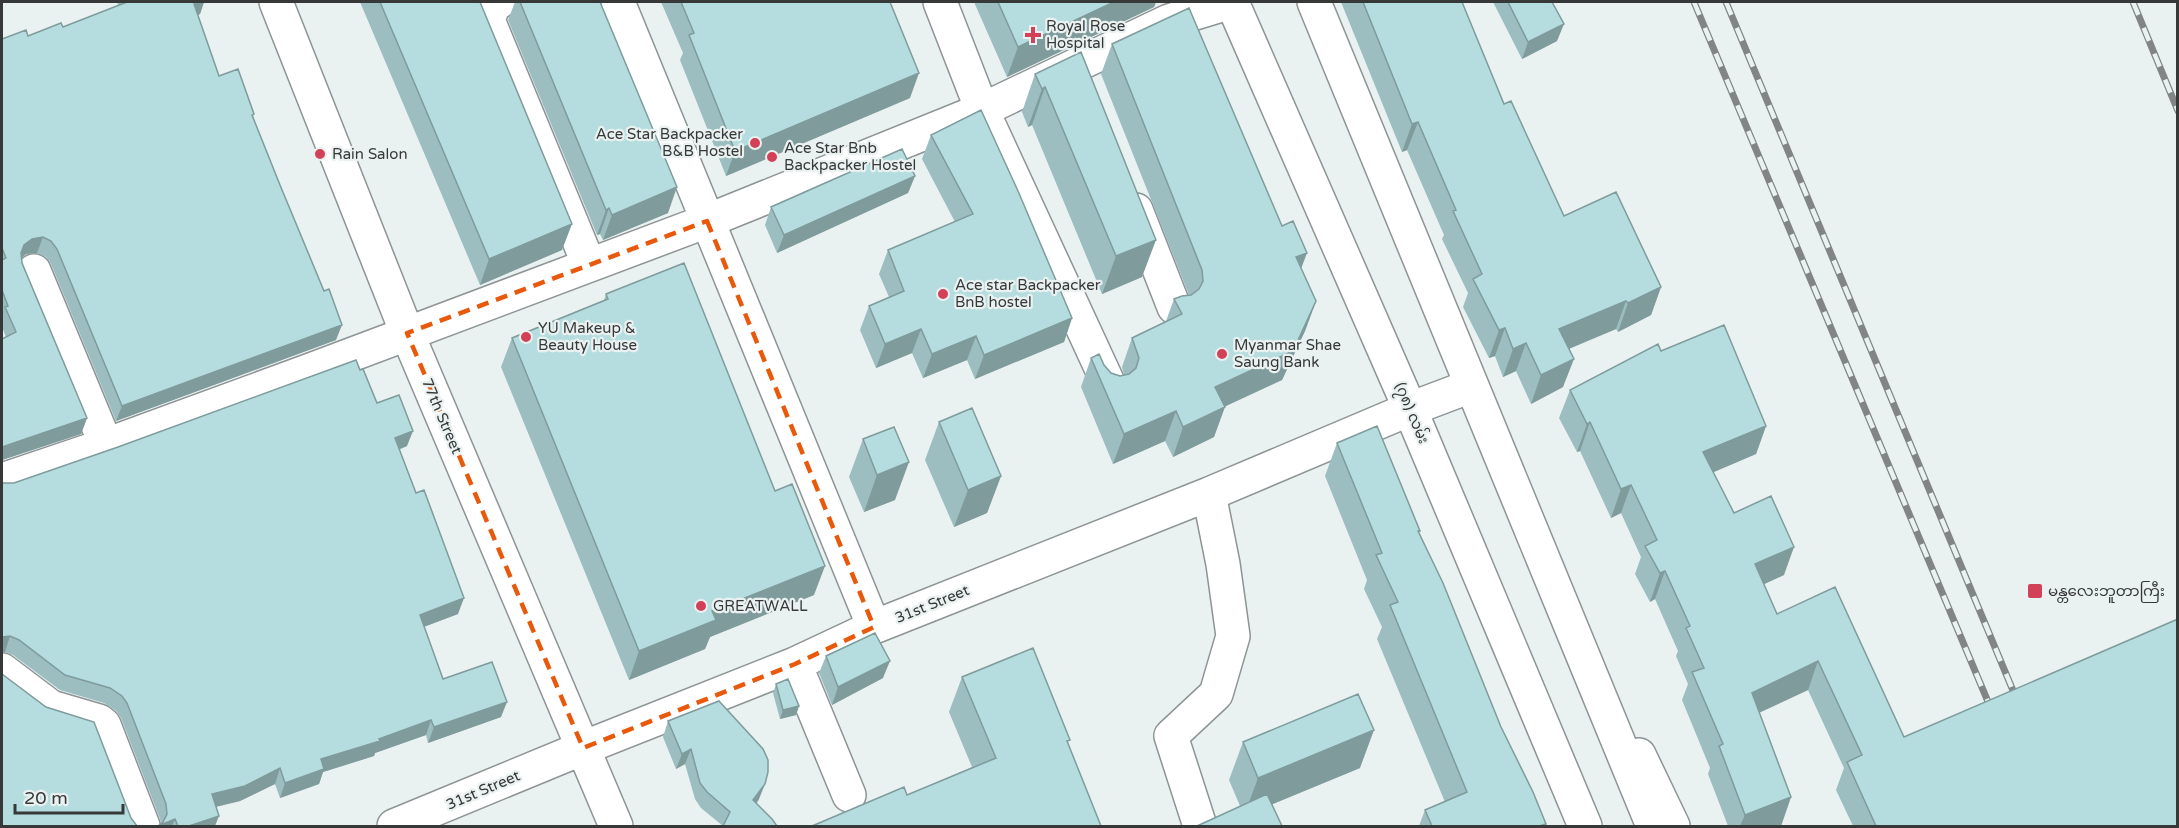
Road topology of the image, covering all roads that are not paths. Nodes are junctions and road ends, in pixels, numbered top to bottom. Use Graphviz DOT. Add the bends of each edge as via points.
graph roads {
  1 [pos="276,2"];
  2 [pos="499,2"];
  3 [pos="618,2"];
  4 [pos="940,2"];
  5 [pos="1231,2"];
  6 [pos="1314,2"];
  7 [pos="1077,64"];
  8 [pos="1090,97"];
  9 [pos="982,110"];
  10 [pos="1126,186"];
  11 [pos="706,221"];
  12 [pos="589,265"];
  13 [pos="34,271"];
  14 [pos="1174,307"];
  15 [pos="407,333"];
  16 [pos="1471,386"];
  17 [pos="1110,387"];
  18 [pos="1410,409"];
  19 [pos="106,445"];
  20 [pos="2,480"];
  21 [pos="1209,494"];
  22 [pos="873,627"];
  23 [pos="795,664"];
  24 [pos="2,670"];
  25 [pos="1604,707"];
  26 [pos="583,748"];
  27 [pos="849,795"];
  28 [pos="143,826"];
  29 [pos="394,826"];
  30 [pos="616,826"];
  31 [pos="1200,826"];
  32 [pos="1585,826"];
  33 [pos="1653,826"];
  34 [pos="1673,826"];
  1 -- 15 [label="street, 77th Street"];
  2 -- 12 [label="street" via="494,4 488,20"];
  3 -- 11 [label="street"];
  4 -- 9 [label="street"];
  5 -- 7 [label="street" via="1169,21"];
  5 -- 18 [label="street, (၇၈) လမ်း"];
  6 -- 16 [label="street"];
  7 -- 8 [label="street"];
  7 -- 9 [label="street"];
  9 -- 11 [label="street"];
  9 -- 17 [label="street"];
  10 -- 14 [label="street"];
  11 -- 12 [label="street"];
  11 -- 22 [label="street"];
  12 -- 15 [label="street"];
  13 -- 19 [label="street"];
  15 -- 19 [label="street"];
  15 -- 26 [label="street, 77th Street"];
  16 -- 18 [label="street, 31st Street"];
  16 -- 25 [label="street"];
  18 -- 21 [label="street, 31st Street"];
  18 -- 32 [label="street, (၇၈) လမ်း"];
  19 -- 20 [label="street"];
  21 -- 22 [label="street, 31st Street"];
  21 -- 31 [label="street" via="1233,636 1216,694 1171,736"];
  22 -- 23 [label="street, 31st Street"];
  23 -- 26 [label="street, 31st Street"];
  23 -- 27 [label="street"];
  24 -- 28 [label="street" via="51,707 104,725"];
  25 -- 33 [label="street"];
  25 -- 34 [label="street" via="1628,731"];
  26 -- 29 [label="street, 31st Street"];
  26 -- 30 [label="street, 77th Street"];
}
